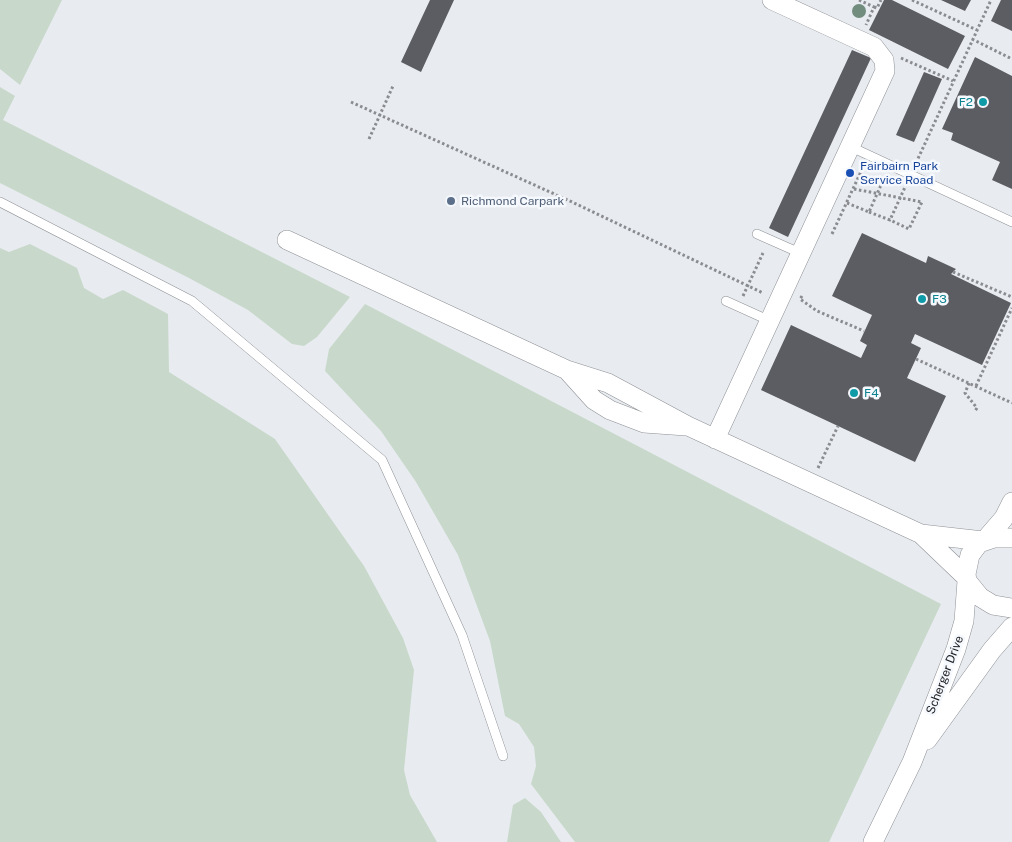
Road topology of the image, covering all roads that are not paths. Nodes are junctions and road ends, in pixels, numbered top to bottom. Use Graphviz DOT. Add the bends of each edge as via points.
graph roads {
  1 [pos="772,0"];
  2 [pos="849,146"];
  3 [pos="0,202"];
  4 [pos="1012,222"];
  5 [pos="757,234"];
  6 [pos="288,240"];
  7 [pos="800,253"];
  8 [pos="726,301"];
  9 [pos="768,320"];
  10 [pos="715,439"];
  11 [pos="1012,502"];
  12 [pos="921,534"];
  13 [pos="1012,538"];
  14 [pos="984,540"];
  15 [pos="967,579"];
  16 [pos="1012,608"];
  17 [pos="1012,627"];
  18 [pos="503,756"];
  19 [pos="912,762"];
  20 [pos="873,842"];
  1 -- 2 [label="street" via="873,47 884,60 884,73"];
  2 -- 4 [label="lane"];
  2 -- 7 [label="street"];
  3 -- 18 [label="lane" via="192,301 382,460 462,635"];
  5 -- 7 [label="lane"];
  6 -- 10 [label="street" via="567,370 608,383"];
  7 -- 9 [label="street"];
  8 -- 9 [label="lane"];
  9 -- 10 [label="street"];
  10 -- 12 [label="street"];
  11 -- 14 [label="street, Scherger Drive" via="1004,518"];
  12 -- 14 [label="street"];
  12 -- 15 [label="street"];
  13 -- 14 [label="street"];
  14 -- 15 [label="street, Scherger Drive" via="970,555"];
  15 -- 16 [label="street" via="976,594 988,603 999,608"];
  15 -- 19 [label="street, Scherger Drive" via="962,629"];
  17 -- 19 [label="street, Scherger Drive"];
  19 -- 20 [label="street, Scherger Drive"];
}
